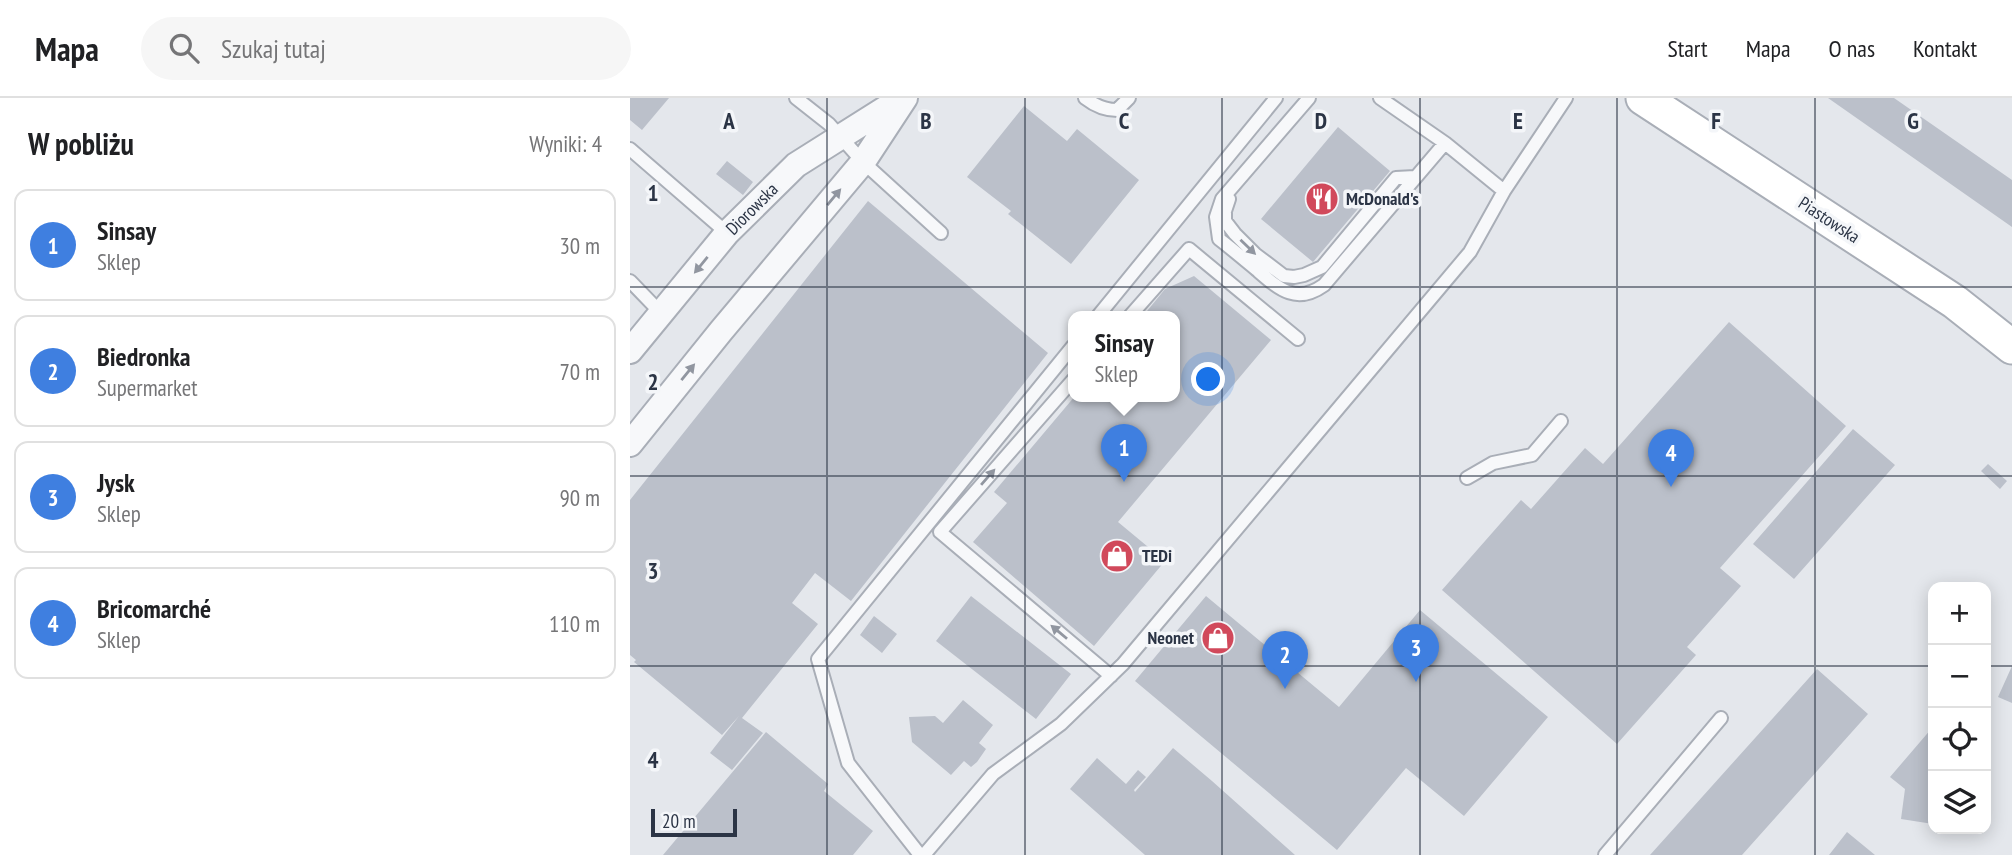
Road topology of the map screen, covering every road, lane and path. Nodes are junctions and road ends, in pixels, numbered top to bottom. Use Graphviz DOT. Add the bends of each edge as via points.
graph roads {
  1 [pos="797,98"];
  2 [pos="904,98"];
  3 [pos="1085,98"];
  4 [pos="1129,98"];
  5 [pos="1276,98"];
  6 [pos="1309,98"];
  7 [pos="1380,98"];
  8 [pos="1566,98"];
  9 [pos="1653,102"];
  10 [pos="841,137"];
  11 [pos="1445,143"];
  12 [pos="630,149"];
  13 [pos="863,162"];
  14 [pos="1415,177"];
  15 [pos="1232,188"];
  16 [pos="1504,191"];
  17 [pos="727,233"];
  18 [pos="941,233"];
  19 [pos="630,281"];
  20 [pos="1102,311"];
  21 [pos="1134,311"];
  22 [pos="661,313"];
  23 [pos="1298,339"];
  24 [pos="2012,347"];
  25 [pos="630,351"];
  26 [pos="1068,352"];
  27 [pos="1068,386"];
  28 [pos="1561,421"];
  29 [pos="630,444"];
  30 [pos="1466,478"];
  31 [pos="1111,676"];
  32 [pos="1721,718"];
  33 [pos="922,855"];
  34 [pos="1605,855"];
  1 -- 10 [label="lane"];
  2 -- 10 [label="street, Diorowska"];
  2 -- 13 [label="street"];
  3 -- 4 [label="lane" via="1110,110 1117,110"];
  5 -- 20 [label="lane"];
  6 -- 15 [label="lane"];
  7 -- 11 [label="lane"];
  8 -- 16 [label="lane"];
  9 -- 24 [label="street, Piastowska" via="1955,302"];
  10 -- 13 [label="lane"];
  10 -- 17 [label="street, Diorowska" via="796,165"];
  11 -- 14 [label="lane"];
  11 -- 16 [label="lane"];
  12 -- 17 [label="lane"];
  13 -- 18 [label="lane"];
  29 -- 13 [label="street, one-way"];
  15 -- 14 [label="lane, one-way" via="1226,221 1255,254 1284,276 1294,277 1322,267 1396,178"];
  14 -- 15 [label="lane" via="1324,285 1301,295 1283,291 1219,239 1216,217"];
  16 -- 31 [label="lane" via="1470,252"];
  17 -- 22 [label="street, Diorowska, one-way"];
  19 -- 22 [label="lane"];
  21 -- 23 [label="lane" via="1189,249"];
  22 -- 25 [label="street, Diorowska"];
  26 -- 33 [label="lane" via="818,659 848,763"];
  31 -- 27 [label="lane, one-way" via="940,532"];
  28 -- 30 [label="lane" via="1532,455 1493,463"];
  31 -- 33 [label="lane" via="1061,724 993,774"];
  32 -- 34 [label="lane"];
}
